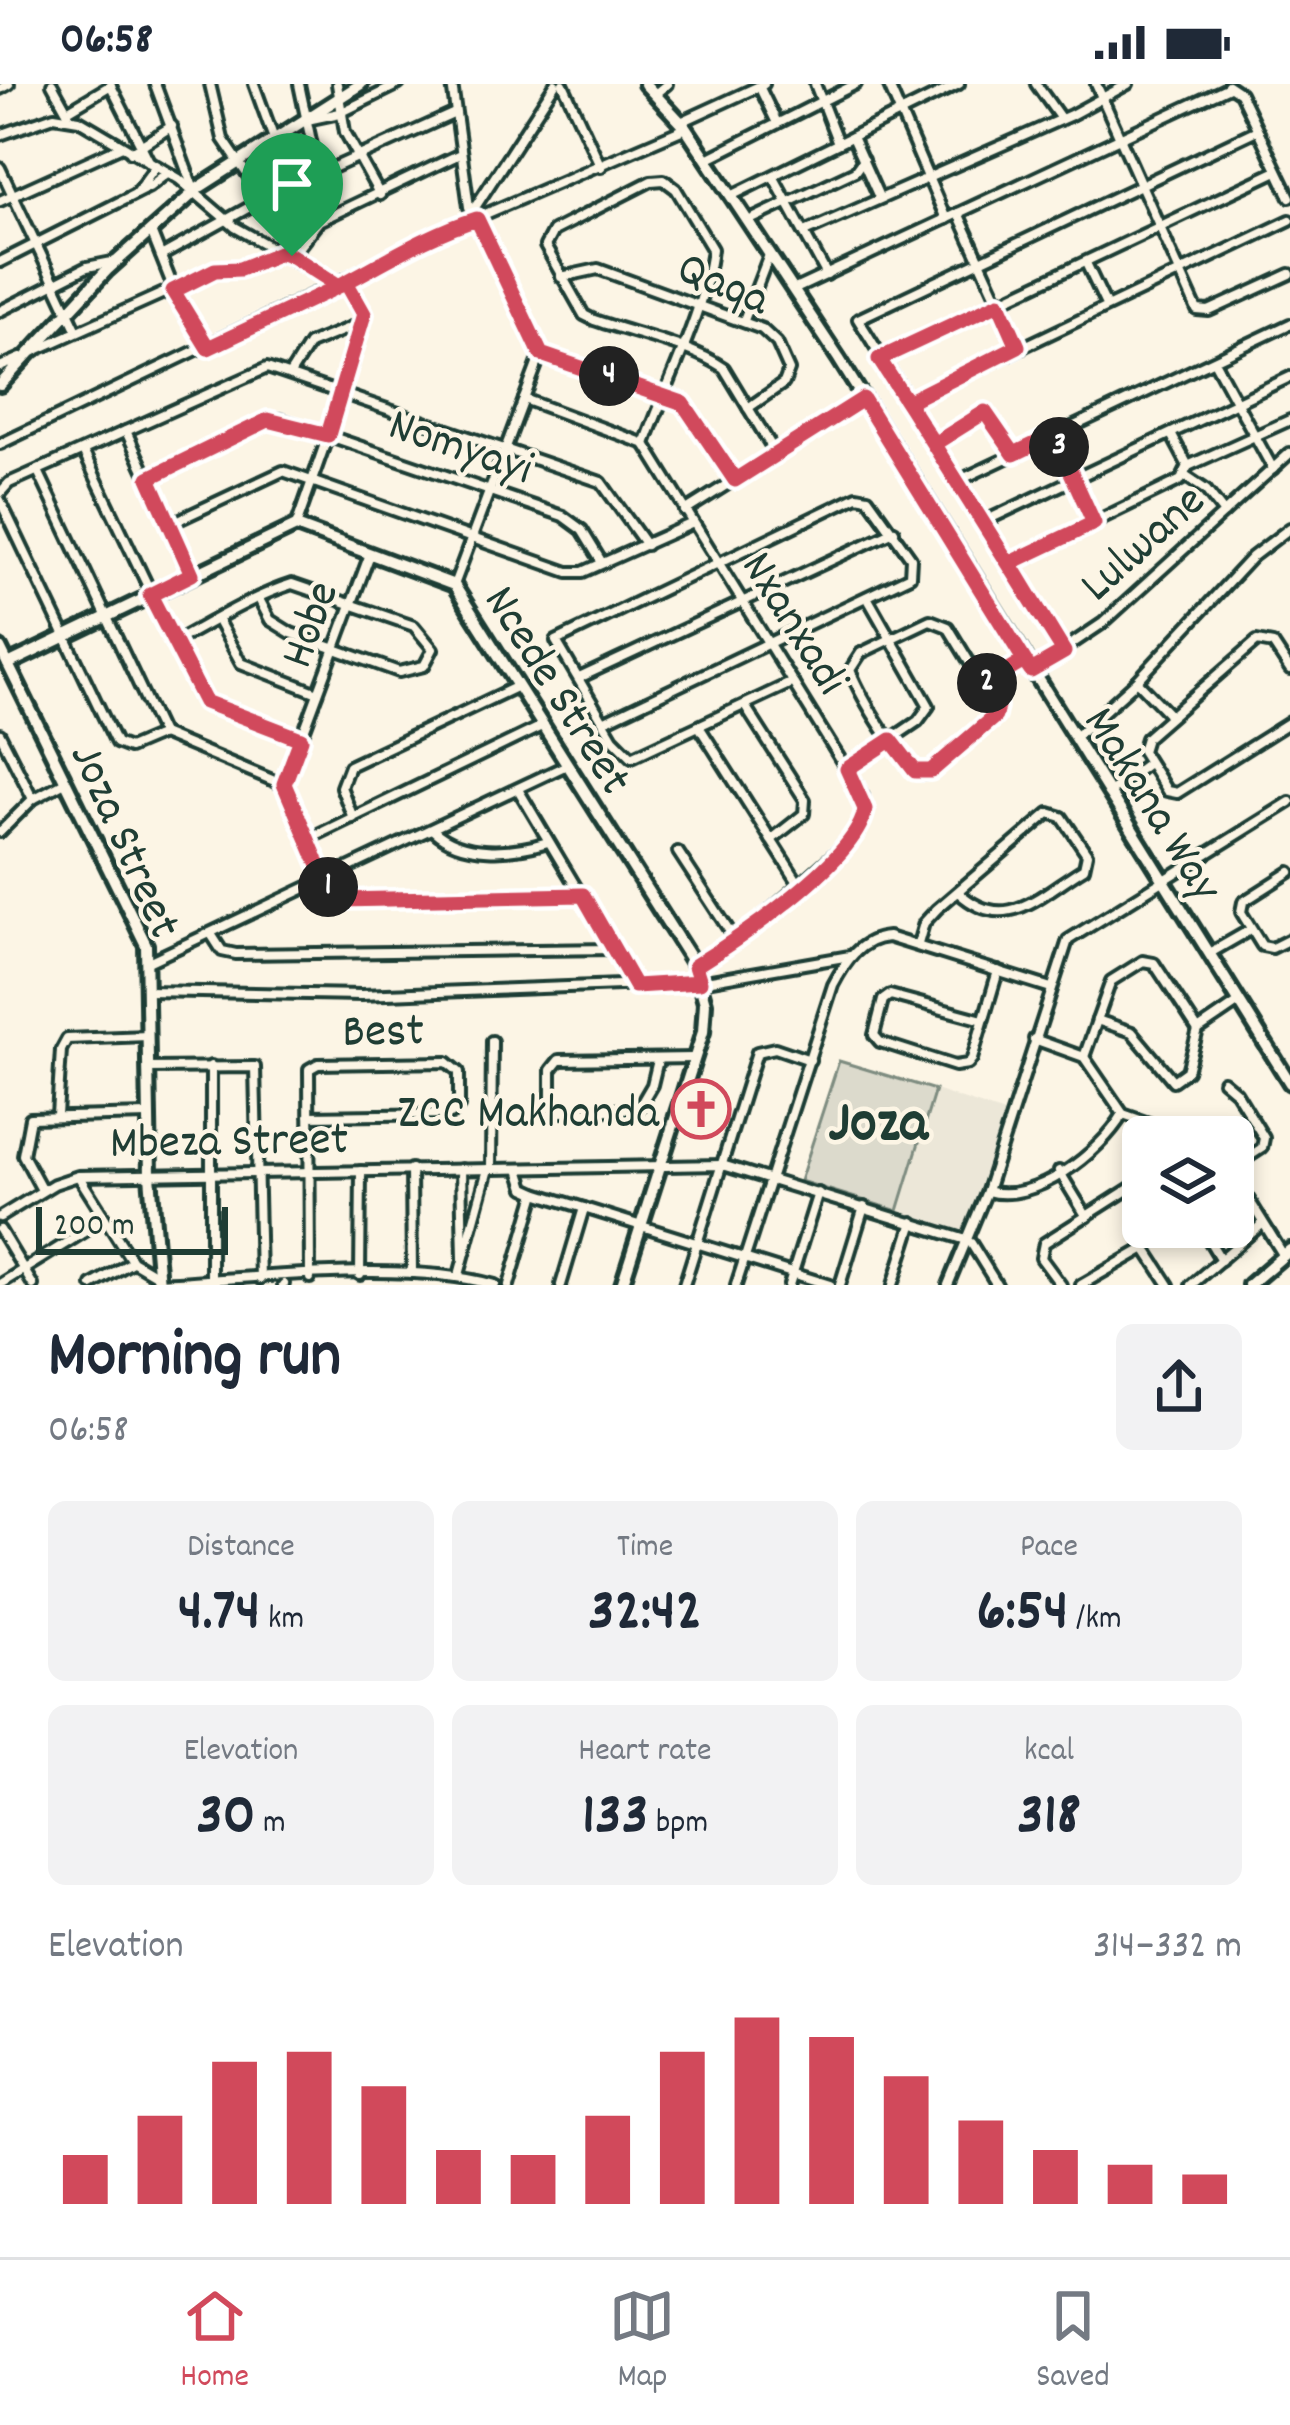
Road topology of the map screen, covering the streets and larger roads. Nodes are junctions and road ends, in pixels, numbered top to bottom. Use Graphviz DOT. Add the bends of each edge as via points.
graph roads {
  1 [pos="9,84"];
  2 [pos="52,84"];
  3 [pos="155,84"];
  4 [pos="210,84"];
  5 [pos="254,84"];
  6 [pos="298,84"];
  7 [pos="337,84"];
  8 [pos="361,84"];
  9 [pos="399,84"];
  10 [pos="452,84"];
  11 [pos="559,84"];
  12 [pos="645,84"];
  13 [pos="667,84"];
  14 [pos="814,84"];
  15 [pos="856,84"];
  16 [pos="888,84"];
  17 [pos="958,84"];
  18 [pos="1036,84"];
  19 [pos="1096,84"];
  20 [pos="1128,84"];
  21 [pos="111,85"];
  22 [pos="760,85"];
  23 [pos="1228,86"];
  24 [pos="0,89"];
  25 [pos="656,94"];
  26 [pos="338,99"];
  27 [pos="822,99"];
  28 [pos="1100,100"];
  29 [pos="903,111"];
  30 [pos="68,113"];
  31 [pos="340,113"];
  32 [pos="455,113"];
  33 [pos="1061,119"];
  34 [pos="306,120"];
  35 [pos="777,123"];
  36 [pos="683,125"];
  37 [pos="172,126"];
  38 [pos="1257,130"];
  39 [pos="0,135"];
  40 [pos="852,137"];
  41 [pos="1118,139"];
  42 [pos="274,140"];
  43 [pos="142,143"];
  44 [pos="838,143"];
  45 [pos="126,149"];
  46 [pos="460,154"];
  47 [pos="358,156"];
  48 [pos="705,160"];
  49 [pos="863,160"];
  50 [pos="238,162"];
  51 [pos="153,165"];
  52 [pos="601,167"];
  53 [pos="0,168"];
  54 [pos="1277,171"];
  55 [pos="166,173"];
  56 [pos="318,174"];
  57 [pos="772,176"];
  58 [pos="925,178"];
  59 [pos="1139,185"];
  60 [pos="194,192"];
  61 [pos="135,194"];
  62 [pos="380,194"];
  63 [pos="13,195"];
  64 [pos="731,196"];
  65 [pos="879,197"];
  66 [pos="1290,197"];
  67 [pos="264,199"];
  68 [pos="0,201"];
  69 [pos="787,202"];
  70 [pos="958,213"];
  71 [pos="475,215"];
  72 [pos="946,219"];
  73 [pos="1290,220"];
  74 [pos="227,221"];
  75 [pos="748,221"];
  76 [pos="1160,229"];
  77 [pos="805,232"];
  78 [pos="152,233"];
  79 [pos="37,245"];
  80 [pos="287,254"];
  81 [pos="769,255"];
  82 [pos="161,256"];
  83 [pos="978,259"];
  84 [pos="117,261"];
  85 [pos="0,262"];
  86 [pos="1085,262"];
  87 [pos="1180,272"];
  88 [pos="1290,274"];
  89 [pos="827,275"];
  90 [pos="561,277"];
  91 [pos="343,284"];
  92 [pos="55,285"];
  93 [pos="794,290"];
  94 [pos="173,291"];
  95 [pos="999,303"];
  96 [pos="696,304"];
  97 [pos="1106,305"];
  98 [pos="0,311"];
  99 [pos="69,312"];
  100 [pos="744,320"];
  101 [pos="358,324"];
  102 [pos="1290,324"];
  103 [pos="77,331"];
  104 [pos="1018,346"];
  105 [pos="208,348"];
  106 [pos="679,350"];
  107 [pos="33,352"];
  108 [pos="541,354"];
  109 [pos="879,359"];
  110 [pos="1214,361"];
  111 [pos="0,367"];
  112 [pos="290,374"];
  113 [pos="1290,377"];
  114 [pos="0,385"];
  115 [pos="343,394"];
  116 [pos="663,394"];
  117 [pos="524,399"];
  118 [pos="863,399"];
  119 [pos="907,402"];
  120 [pos="1234,402"];
  121 [pos="748,408"];
  122 [pos="1290,419"];
  123 [pos="126,431"];
  124 [pos="1171,434"];
  125 [pos="328,435"];
  126 [pos="1054,435"];
  127 [pos="1253,436"];
  128 [pos="0,444"];
  129 [pos="645,444"];
  130 [pos="934,444"];
  131 [pos="508,447"];
  132 [pos="83,451"];
  133 [pos="1290,453"];
  134 [pos="776,454"];
  135 [pos="1014,454"];
  136 [pos="1273,469"];
  137 [pos="38,471"];
  138 [pos="1186,471"];
  139 [pos="149,478"];
  140 [pos="1074,479"];
  141 [pos="313,480"];
  142 [pos="735,480"];
  143 [pos="958,482"];
  144 [pos="491,490"];
  145 [pos="0,497"];
  146 [pos="685,511"];
  147 [pos="1224,513"];
  148 [pos="983,521"];
  149 [pos="693,523"];
  150 [pos="1094,523"];
  151 [pos="170,524"];
  152 [pos="296,526"];
  153 [pos="1290,528"];
  154 [pos="636,530"];
  155 [pos="894,531"];
  156 [pos="472,536"];
  157 [pos="646,545"];
  158 [pos="370,554"];
  159 [pos="620,554"];
  160 [pos="601,561"];
  161 [pos="719,561"];
  162 [pos="1010,563"];
  163 [pos="192,574"];
  164 [pos="454,585"];
  165 [pos="150,595"];
  166 [pos="867,597"];
  167 [pos="260,599"];
  168 [pos="745,602"];
  169 [pos="351,603"];
  170 [pos="106,617"];
  171 [pos="217,619"];
  172 [pos="63,638"];
  173 [pos="892,638"];
  174 [pos="769,643"];
  175 [pos="172,644"];
  176 [pos="334,648"];
  177 [pos="0,649"];
  178 [pos="1064,652"];
  179 [pos="4,666"];
  180 [pos="1028,666"];
  181 [pos="1290,670"];
  182 [pos="579,678"];
  183 [pos="1137,680"];
  184 [pos="793,682"];
  185 [pos="985,684"];
  186 [pos="518,686"];
  187 [pos="318,693"];
  188 [pos="745,706"];
  189 [pos="1170,715"];
  190 [pos="604,721"];
  191 [pos="1290,722"];
  192 [pos="544,725"];
  193 [pos="700,728"];
  194 [pos="0,734"];
  195 [pos="162,734"];
  196 [pos="1073,738"];
  197 [pos="301,739"];
  198 [pos="891,740"];
  199 [pos="9,753"];
  200 [pos="0,763"];
  201 [pos="1148,763"];
  202 [pos="567,765"];
  203 [pos="847,769"];
  204 [pos="67,782"];
  205 [pos="284,784"];
  206 [pos="519,790"];
  207 [pos="1108,793"];
  208 [pos="33,799"];
  209 [pos="1290,802"];
  210 [pos="352,818"];
  211 [pos="433,830"];
  212 [pos="0,832"];
  213 [pos="308,839"];
  214 [pos="772,840"];
  215 [pos="548,842"];
  216 [pos="678,852"];
  217 [pos="1290,872"];
  218 [pos="325,880"];
  219 [pos="1164,883"];
  220 [pos="801,887"];
  221 [pos="958,892"];
  222 [pos="583,895"];
  223 [pos="1250,930"];
  224 [pos="211,934"];
  225 [pos="1290,939"];
  226 [pos="736,941"];
  227 [pos="918,944"];
  228 [pos="613,949"];
  229 [pos="1210,953"];
  230 [pos="850,956"];
  231 [pos="148,962"];
  232 [pos="695,966"];
  233 [pos="998,971"];
  234 [pos="700,982"];
  235 [pos="635,986"];
  236 [pos="1051,988"];
  237 [pos="147,991"];
  238 [pos="1240,1002"];
  239 [pos="983,1020"];
  240 [pos="1097,1020"];
  241 [pos="1198,1030"];
  242 [pos="148,1036"];
  243 [pos="492,1040"];
  244 [pos="1034,1040"];
  245 [pos="1084,1057"];
  246 [pos="694,1058"];
  247 [pos="658,1060"];
  248 [pos="810,1060"];
  249 [pos="211,1066"];
  250 [pos="148,1068"];
  251 [pos="1223,1081"];
  252 [pos="1290,1082"];
  253 [pos="1123,1114"];
  254 [pos="57,1115"];
  255 [pos="148,1115"];
  256 [pos="309,1116"];
  257 [pos="1129,1116"];
  258 [pos="1251,1116"];
  259 [pos="1254,1122"];
  260 [pos="1254,1154"];
  261 [pos="660,1164"];
  262 [pos="722,1166"];
  263 [pos="411,1169"];
  264 [pos="461,1169"];
  265 [pos="490,1169"];
  266 [pos="519,1169"];
  267 [pos="361,1171"];
  268 [pos="1059,1171"];
  269 [pos="310,1172"];
  270 [pos="260,1174"];
  271 [pos="150,1175"];
  272 [pos="210,1175"];
  273 [pos="78,1176"];
  274 [pos="770,1179"];
  275 [pos="42,1190"];
  276 [pos="987,1191"];
  277 [pos="536,1193"];
  278 [pos="818,1193"];
  279 [pos="1122,1194"];
  280 [pos="864,1207"];
  281 [pos="584,1208"];
  282 [pos="1254,1210"];
  283 [pos="1087,1216"];
  284 [pos="0,1217"];
  285 [pos="105,1219"];
  286 [pos="913,1222"];
  287 [pos="1262,1225"];
  288 [pos="641,1226"];
  289 [pos="0,1230"];
  290 [pos="963,1239"];
  291 [pos="698,1244"];
  292 [pos="1145,1248"];
  293 [pos="1214,1248"];
  294 [pos="1287,1253"];
  295 [pos="745,1259"];
  296 [pos="463,1260"];
  297 [pos="1221,1260"];
  298 [pos="133,1261"];
  299 [pos="24,1270"];
  300 [pos="412,1273"];
  301 [pos="793,1273"];
  302 [pos="360,1275"];
  303 [pos="459,1275"];
  304 [pos="310,1278"];
  305 [pos="260,1279"];
  306 [pos="156,1281"];
  307 [pos="211,1281"];
  308 [pos="283,1283"];
  309 [pos="0,1284"];
  310 [pos="33,1285"];
  311 [pos="92,1285"];
  312 [pos="495,1285"];
  313 [pos="509,1285"];
  314 [pos="561,1285"];
  315 [pos="622,1285"];
  316 [pos="684,1285"];
  317 [pos="736,1285"];
  318 [pos="789,1285"];
  319 [pos="830,1285"];
  320 [pos="840,1285"];
  321 [pos="893,1285"];
  322 [pos="948,1285"];
  323 [pos="997,1285"];
  324 [pos="1060,1285"];
  325 [pos="1082,1285"];
  326 [pos="1169,1285"];
  327 [pos="1191,1285"];
  328 [pos="1249,1285"];
  1 -- 24 [label="street"];
  2 -- 30 [label="street"];
  3 -- 37 [label="street"];
  4 -- 50 [label="street" via="215,120"];
  5 -- 42 [label="street"];
  6 -- 34 [label="street"];
  7 -- 26 [label="street"];
  8 -- 26 [label="street"];
  9 -- 31 [label="street"];
  10 -- 32 [label="street"];
  11 -- 52 [label="street"];
  11 -- 71 [label="street"];
  12 -- 25 [label="street, Makana Way"];
  13 -- 25 [label="street"];
  14 -- 27 [label="street"];
  15 -- 27 [label="street"];
  16 -- 29 [label="street"];
  17 -- 29 [label="street"];
  18 -- 33 [label="street"];
  19 -- 28 [label="street"];
  20 -- 28 [label="street"];
  21 -- 30 [label="street"];
  21 -- 43 [label="street"];
  22 -- 35 [label="street"];
  22 -- 36 [label="street"];
  23 -- 38 [label="street" via="1240,93"];
  23 -- 41 [label="street"];
  25 -- 36 [label="street, Makana Way"];
  26 -- 31 [label="street"];
  26 -- 34 [label="street"];
  27 -- 35 [label="street"];
  27 -- 44 [label="street"];
  28 -- 33 [label="street"];
  28 -- 41 [label="street"];
  29 -- 40 [label="street"];
  29 -- 58 [label="street"];
  30 -- 39 [label="street"];
  30 -- 45 [label="street"];
  31 -- 34 [label="street"];
  31 -- 47 [label="street"];
  32 -- 46 [label="street"];
  32 -- 47 [label="street"];
  33 -- 58 [label="street"];
  34 -- 42 [label="street"];
  34 -- 56 [label="street"];
  35 -- 48 [label="street"];
  36 -- 48 [label="street, Makana Way"];
  36 -- 52 [label="street"];
  37 -- 43 [label="street"];
  37 -- 60 [label="street"];
  38 -- 54 [label="street"];
  38 -- 59 [label="street"];
  40 -- 44 [label="street"];
  40 -- 49 [label="street"];
  41 -- 59 [label="street"];
  41 -- 70 [label="street"];
  42 -- 50 [label="street"];
  43 -- 45 [label="street"];
  43 -- 51 [label="street"];
  44 -- 57 [label="street"];
  45 -- 51 [label="street"];
  45 -- 63 [label="street"];
  46 -- 62 [label="street"];
  46 -- 71 [label="street"];
  47 -- 56 [label="street"];
  47 -- 62 [label="street"];
  48 -- 64 [label="street, Makana Way"];
  49 -- 65 [label="street"];
  49 -- 69 [label="street"];
  50 -- 60 [label="street"];
  50 -- 67 [label="street"];
  51 -- 55 [label="street"];
  51 -- 61 [label="street"];
  52 -- 71 [label="street"];
  53 -- 63 [label="street"];
  54 -- 66 [label="street"];
  54 -- 76 [label="street"];
  55 -- 60 [label="street"];
  55 -- 61 [label="street"];
  56 -- 67 [label="street"];
  57 -- 64 [label="street"];
  57 -- 69 [label="street"];
  58 -- 65 [label="street"];
  58 -- 72 [label="street"];
  59 -- 76 [label="street"];
  59 -- 83 [label="street"];
  60 -- 74 [label="street"];
  60 -- 78 [label="street"];
  61 -- 79 [label="street"];
  62 -- 80 [label="street" via="319,221"];
  63 -- 68 [label="street"];
  63 -- 79 [label="street"];
  64 -- 75 [label="street, Makana Way"];
  65 -- 77 [label="street"];
  67 -- 74 [label="street"];
  69 -- 75 [label="street"];
  69 -- 77 [label="street"];
  70 -- 72 [label="street"];
  70 -- 83 [label="street"];
  71 -- 91 [label="street"];
  71 -- 108 [label="street"];
  72 -- 89 [label="street"];
  73 -- 87 [label="street"];
  74 -- 80 [label="street"];
  74 -- 82 [label="street"];
  75 -- 81 [label="street, Makana Way"];
  76 -- 86 [label="street"];
  76 -- 87 [label="street"];
  77 -- 89 [label="street"];
  78 -- 82 [label="street"];
  78 -- 84 [label="street"];
  79 -- 85 [label="street"];
  79 -- 92 [label="street"];
  80 -- 91 [label="street"];
  80 -- 94 [label="street" via="215,270"];
  81 -- 93 [label="street, Makana Way"];
  81 -- 100 [label="street"];
  82 -- 94 [label="street"];
  83 -- 95 [label="street"];
  83 -- 109 [label="street" via="860,316"];
  84 -- 92 [label="street"];
  84 -- 99 [label="street"];
  86 -- 95 [label="street"];
  86 -- 97 [label="street"];
  87 -- 88 [label="street" via="1200,311"];
  87 -- 97 [label="street"];
  89 -- 93 [label="street"];
  90 -- 96 [label="street, Qaqa" via="593,268"];
  90 -- 96 [label="street" via="545,246 548,234 664,180 712,243"];
  90 -- 106 [label="street" via="584,315"];
  91 -- 101 [label="street" via="364,314"];
  91 -- 105 [label="street"];
  92 -- 98 [label="street"];
  92 -- 99 [label="street"];
  93 -- 118 [label="street, Makana Way"];
  94 -- 103 [label="street"];
  94 -- 105 [label="street"];
  95 -- 104 [label="street"];
  95 -- 109 [label="street"];
  96 -- 100 [label="street, Qaqa"];
  96 -- 106 [label="street"];
  97 -- 104 [label="street"];
  99 -- 103 [label="street"];
  99 -- 107 [label="street"];
  100 -- 121 [label="street, Qaqa" via="772,337 789,370 784,383"];
  101 -- 112 [label="street" via="309,344"];
  101 -- 115 [label="street"];
  102 -- 110 [label="street"];
  103 -- 107 [label="street"];
  104 -- 119 [label="street"];
  105 -- 128 [label="street"];
  106 -- 116 [label="street"];
  106 -- 121 [label="street" via="724,368"];
  107 -- 111 [label="street"];
  107 -- 114 [label="street"];
  108 -- 116 [label="street"];
  108 -- 117 [label="street"];
  109 -- 119 [label="street"];
  110 -- 120 [label="street"];
  110 -- 126 [label="street"];
  112 -- 115 [label="street"];
  112 -- 123 [label="street" via="260,368"];
  113 -- 120 [label="street"];
  115 -- 125 [label="street"];
  115 -- 131 [label="street"];
  116 -- 129 [label="street"];
  116 -- 142 [label="street" via="688,407"];
  117 -- 129 [label="street"];
  117 -- 131 [label="street"];
  118 -- 134 [label="street"];
  118 -- 180 [label="street, Makana Way"];
  119 -- 130 [label="street"];
  120 -- 124 [label="street"];
  120 -- 127 [label="street"];
  121 -- 134 [label="street"];
  122 -- 127 [label="street"];
  123 -- 132 [label="street"];
  123 -- 139 [label="street"];
  124 -- 138 [label="street"];
  124 -- 140 [label="street"];
  125 -- 139 [label="street, Nomyayi" via="268,420"];
  125 -- 141 [label="street"];
  125 -- 144 [label="street, Nomyayi"];
  126 -- 135 [label="street"];
  126 -- 140 [label="street"];
  127 -- 136 [label="street"];
  127 -- 138 [label="street"];
  129 -- 146 [label="street, Nxanxadi"];
  130 -- 135 [label="street" via="985,412"];
  130 -- 143 [label="street"];
  131 -- 144 [label="street"];
  131 -- 154 [label="street" via="604,484"];
  132 -- 137 [label="street"];
  132 -- 165 [label="street"];
  133 -- 136 [label="street, Lulwane"];
  134 -- 142 [label="street"];
  135 -- 143 [label="street"];
  136 -- 147 [label="street, Lulwane"];
  137 -- 145 [label="street" via="9,483"];
  137 -- 170 [label="street"];
  138 -- 147 [label="street"];
  138 -- 150 [label="street"];
  139 -- 151 [label="street"];
  140 -- 148 [label="street"];
  140 -- 150 [label="street"];
  141 -- 151 [label="street" via="276,472"];
  141 -- 152 [label="street"];
  141 -- 156 [label="street"];
  142 -- 146 [label="street"];
  143 -- 148 [label="street"];
  144 -- 156 [label="street"];
  144 -- 160 [label="street, Nomyayi" via="576,524"];
  145 -- 172 [label="street"];
  146 -- 149 [label="street, Nxanxadi"];
  147 -- 178 [label="street, Lulwane"];
  148 -- 162 [label="street"];
  149 -- 157 [label="street"];
  149 -- 161 [label="street, Nxanxadi"];
  150 -- 162 [label="street"];
  151 -- 163 [label="street"];
  152 -- 158 [label="street, Ncede Street"];
  152 -- 163 [label="street"];
  153 -- 183 [label="street" via="1252,557"];
  154 -- 157 [label="street"];
  154 -- 159 [label="street"];
  155 -- 161 [label="street" via="871,500 857,496"];
  155 -- 166 [label="street" via="911,558 910,576"];
  155 -- 168 [label="street"];
  156 -- 160 [label="street" via="560,570 583,572"];
  156 -- 164 [label="street"];
  157 -- 159 [label="street"];
  158 -- 164 [label="street, Ncede Street"];
  158 -- 169 [label="street, Hobe"];
  159 -- 160 [label="street"];
  161 -- 168 [label="street, Nxanxadi"];
  161 -- 182 [label="street" via="559,636"];
  162 -- 178 [label="street"];
  163 -- 165 [label="street"];
  164 -- 186 [label="street, Ncede Street"];
  165 -- 170 [label="street"];
  165 -- 175 [label="street"];
  166 -- 173 [label="street"];
  166 -- 174 [label="street"];
  167 -- 169 [label="street" via="299,584"];
  167 -- 171 [label="street"];
  167 -- 176 [label="street" via="275,625"];
  168 -- 174 [label="street, Nxanxadi"];
  168 -- 182 [label="street"];
  169 -- 176 [label="street, Hobe"];
  169 -- 176 [label="street" via="414,626 433,649 424,666 408,673"];
  170 -- 172 [label="street"];
  170 -- 195 [label="street"];
  171 -- 175 [label="street"];
  171 -- 187 [label="street" via="250,670"];
  172 -- 179 [label="street"];
  172 -- 195 [label="street" via="119,746"];
  173 -- 185 [label="street" via="942,621"];
  173 -- 198 [label="street" via="928,697 927,713"];
  173 -- 198 [label="street" via="856,656 850,670"];
  174 -- 184 [label="street, Nxanxadi"];
  174 -- 190 [label="street"];
  175 -- 197 [label="street" via="205,702"];
  176 -- 187 [label="street, Hobe"];
  177 -- 179 [label="street, Joza Street"];
  178 -- 180 [label="street, Lulwane"];
  179 -- 204 [label="street, Joza Street"];
  180 -- 185 [label="street, Lulwane"];
  180 -- 196 [label="street, Makana Way"];
  181 -- 189 [label="street" via="1273,644 1256,641"];
  182 -- 190 [label="street"];
  183 -- 189 [label="street"];
  183 -- 196 [label="street"];
  184 -- 188 [label="street"];
  184 -- 203 [label="street, Nxanxadi"];
  185 -- 198 [label="street" via="995,716 931,771 915,771"];
  186 -- 192 [label="street, Ncede Street"];
  186 -- 210 [label="street" via="349,766 341,787"];
  187 -- 197 [label="street, Hobe"];
  188 -- 193 [label="street"];
  188 -- 214 [label="street" via="805,800 803,814"];
  189 -- 201 [label="street" via="1143,743"];
  190 -- 193 [label="street" via="632,757"];
  191 -- 201 [label="street" via="1177,793"];
  192 -- 202 [label="street, Ncede Street"];
  192 -- 210 [label="street"];
  193 -- 214 [label="street"];
  194 -- 199 [label="street"];
  195 -- 205 [label="street"];
  196 -- 207 [label="street, Makana Way"];
  197 -- 205 [label="street, Hobe"];
  198 -- 203 [label="street"];
  199 -- 200 [label="street"];
  199 -- 208 [label="street"];
  201 -- 207 [label="street"];
  202 -- 206 [label="street"];
  202 -- 232 [label="street, Ncede Street"];
  203 -- 220 [label="street, Nxanxadi" via="862,796 862,825"];
  204 -- 208 [label="street"];
  204 -- 231 [label="street, Joza Street" via="140,928"];
  205 -- 213 [label="street"];
  206 -- 211 [label="street"];
  206 -- 215 [label="street"];
  207 -- 219 [label="street, Makana Way"];
  208 -- 212 [label="street"];
  209 -- 219 [label="street"];
  210 -- 213 [label="street"];
  211 -- 215 [label="street" via="462,848"];
  211 -- 218 [label="street"];
  213 -- 218 [label="street"];
  214 -- 220 [label="street"];
  215 -- 222 [label="street"];
  216 -- 226 [label="street"];
  217 -- 223 [label="street" via="1244,902 1240,912"];
  218 -- 222 [label="street" via="334,896 358,904"];
  218 -- 224 [label="street"];
  219 -- 229 [label="street, Makana Way"];
  219 -- 236 [label="street" via="1068,940"];
  220 -- 226 [label="street, Nxanxadi"];
  221 -- 221 [label="street" via="1049,813 1062,817 1087,854 1084,868 1011,912 989,913"];
  221 -- 227 [label="street" via="924,923"];
  222 -- 228 [label="street"];
  223 -- 225 [label="street" via="1267,948"];
  223 -- 229 [label="street"];
  224 -- 228 [label="street" via="222,951 236,954"];
  224 -- 231 [label="street"];
  226 -- 232 [label="street, Nxanxadi"];
  227 -- 230 [label="street" via="878,937"];
  227 -- 233 [label="street"];
  228 -- 235 [label="street"];
  229 -- 238 [label="street, Makana Way"];
  230 -- 234 [label="street"];
  230 -- 248 [label="street"];
  231 -- 237 [label="street, Joza Street"];
  232 -- 234 [label="street, Ncede Street"];
  233 -- 236 [label="street"];
  233 -- 239 [label="street"];
  234 -- 235 [label="street"];
  234 -- 246 [label="street, Ncede Street" via="705,1003"];
  235 -- 237 [label="street" via="362,995"];
  236 -- 244 [label="street"];
  237 -- 242 [label="street, Joza Street"];
  238 -- 241 [label="street"];
  238 -- 252 [label="street, Makana Way"];
  239 -- 239 [label="street" via="972,1059 962,1066 874,1035 890,995"];
  240 -- 241 [label="street" via="1132,1032 1173,1081 1187,1071"];
  240 -- 241 [label="street" via="1111,981 1149,960"];
  240 -- 245 [label="street"];
  242 -- 250 [label="street, Joza Street"];
  242 -- 254 [label="street" via="68,1039"];
  243 -- 265 [label="street"];
  244 -- 245 [label="street"];
  244 -- 276 [label="street"];
  245 -- 253 [label="street"];
  246 -- 247 [label="street"];
  246 -- 261 [label="street"];
  247 -- 247 [label="street" via="559,1060 551,1070 551,1107 638,1108"];
  248 -- 262 [label="street" via="775,1048 758,1052"];
  248 -- 274 [label="street"];
  249 -- 250 [label="street"];
  249 -- 270 [label="street" via="255,1066"];
  249 -- 272 [label="street"];
  250 -- 255 [label="street, Joza Street"];
  251 -- 258 [label="street"];
  253 -- 257 [label="street"];
  253 -- 268 [label="street" via="1106,1142"];
  254 -- 255 [label="street"];
  254 -- 275 [label="street" via="30,1118 24,1129 23,1155"];
  255 -- 271 [label="street, Joza Street"];
  256 -- 256 [label="street, Best" via="313,1066 447,1062 459,1072 459,1106 451,1114"];
  256 -- 269 [label="street, Best"];
  259 -- 260 [label="street" via="1264,1138"];
  261 -- 262 [label="street, Mbeza Street"];
  261 -- 266 [label="street, Mbeza Street"];
  261 -- 288 [label="street"];
  262 -- 274 [label="street, Mbeza Street"];
  262 -- 291 [label="street"];
  263 -- 264 [label="street, Mbeza Street"];
  263 -- 267 [label="street, Mbeza Street"];
  263 -- 300 [label="street"];
  264 -- 265 [label="street, Mbeza Street"];
  264 -- 296 [label="street"];
  265 -- 266 [label="street, Mbeza Street"];
  265 -- 296 [label="street"];
  266 -- 277 [label="street"];
  267 -- 269 [label="street, Mbeza Street"];
  267 -- 302 [label="street"];
  268 -- 276 [label="street" via="1018,1195"];
  268 -- 283 [label="street"];
  269 -- 270 [label="street, Mbeza Street"];
  269 -- 304 [label="street, Best"];
  270 -- 272 [label="street, Mbeza Street"];
  270 -- 305 [label="street"];
  271 -- 272 [label="street, Mbeza Street"];
  271 -- 273 [label="street, Mbeza Street"];
  271 -- 306 [label="street, Joza Street"];
  272 -- 307 [label="street"];
  273 -- 275 [label="street, Mbeza Street"];
  273 -- 285 [label="street"];
  274 -- 278 [label="street, Mbeza Street"];
  274 -- 295 [label="street"];
  275 -- 284 [label="street, Mbeza Street"];
  276 -- 290 [label="street"];
  277 -- 281 [label="street"];
  277 -- 313 [label="street"];
  278 -- 280 [label="street, Mbeza Street"];
  278 -- 301 [label="street"];
  279 -- 283 [label="street"];
  280 -- 286 [label="street, Mbeza Street"];
  280 -- 320 [label="street"];
  281 -- 288 [label="street"];
  281 -- 314 [label="street"];
  282 -- 287 [label="street"];
  283 -- 324 [label="street" via="1041,1248"];
  285 -- 298 [label="street"];
  285 -- 299 [label="street"];
  286 -- 290 [label="street, Mbeza Street"];
  286 -- 321 [label="street"];
  287 -- 294 [label="street"];
  287 -- 297 [label="street"];
  288 -- 291 [label="street"];
  288 -- 315 [label="street"];
  289 -- 299 [label="street"];
  290 -- 322 [label="street"];
  290 -- 323 [label="street"];
  291 -- 295 [label="street"];
  291 -- 316 [label="street"];
  292 -- 325 [label="street"];
  292 -- 326 [label="street"];
  293 -- 297 [label="street"];
  294 -- 328 [label="street"];
  295 -- 301 [label="street"];
  295 -- 317 [label="street"];
  296 -- 303 [label="street"];
  297 -- 327 [label="street"];
  298 -- 306 [label="street"];
  298 -- 311 [label="street"];
  299 -- 309 [label="street"];
  299 -- 310 [label="street"];
  300 -- 302 [label="street"];
  300 -- 303 [label="street"];
  301 -- 318 [label="street"];
  301 -- 319 [label="street"];
  302 -- 304 [label="street"];
  303 -- 312 [label="street"];
  304 -- 308 [label="street"];
  305 -- 307 [label="street"];
  305 -- 308 [label="street"];
  306 -- 307 [label="street"];
}
